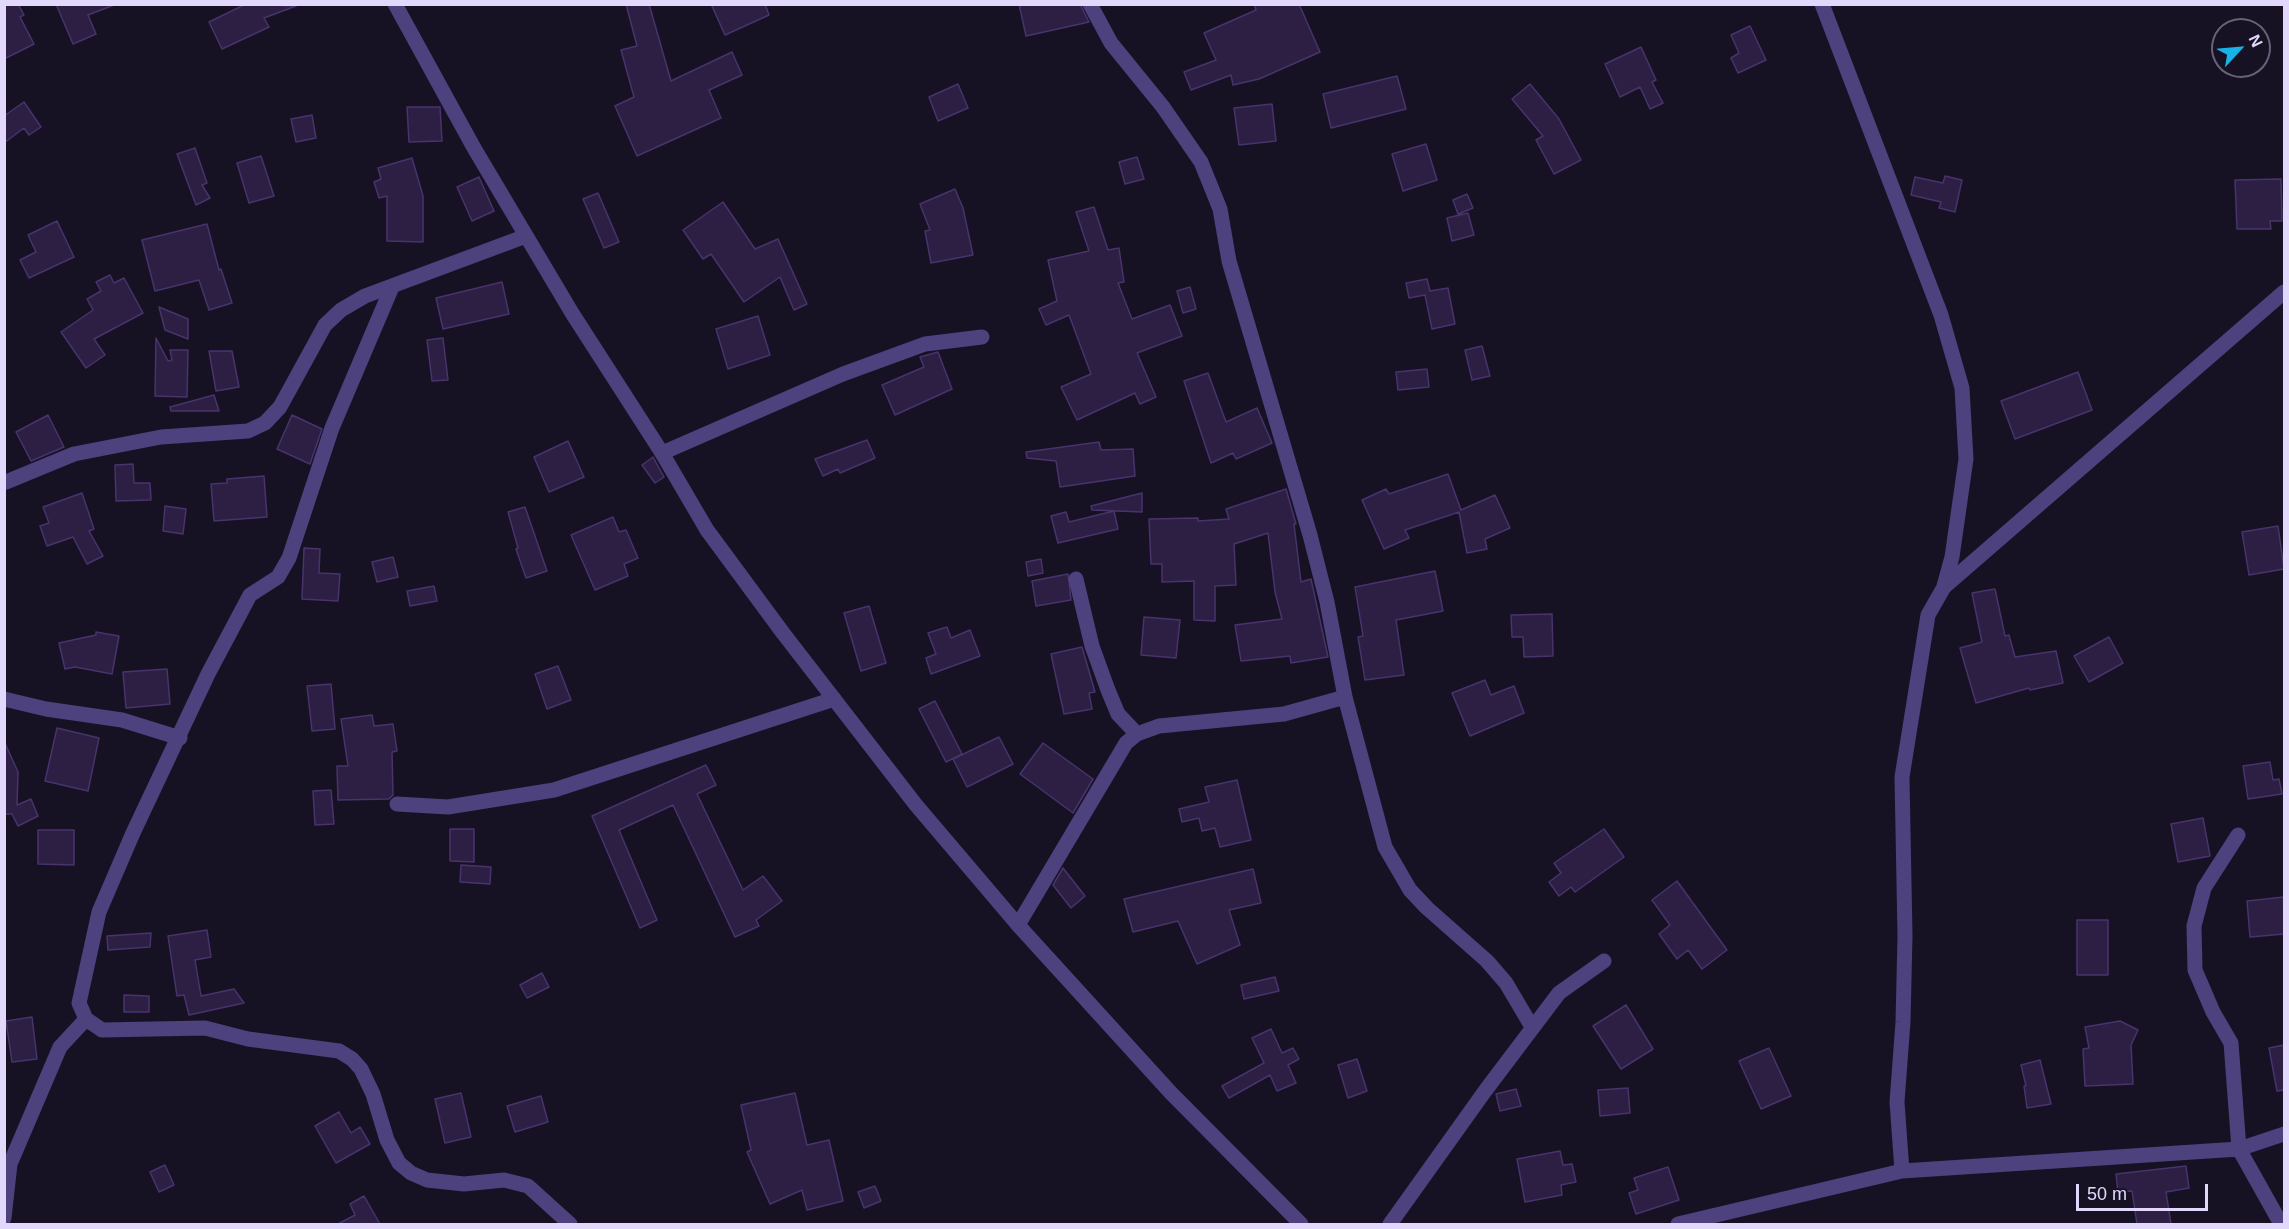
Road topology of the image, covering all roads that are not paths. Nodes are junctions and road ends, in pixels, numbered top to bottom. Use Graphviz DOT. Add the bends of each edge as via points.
graph roads {
  1 [pos="395,4"];
  2 [pos="1090,4"];
  3 [pos="1822,4"];
  4 [pos="526,236"];
  5 [pos="392,287"];
  6 [pos="2284,292"];
  7 [pos="982,337"];
  8 [pos="662,453"];
  9 [pos="6,482"];
  10 [pos="1076,579"];
  11 [pos="1944,587"];
  12 [pos="1345,697"];
  13 [pos="4,699"];
  14 [pos="834,699"];
  15 [pos="1137,734"];
  16 [pos="180,738"];
  17 [pos="397,804"];
  18 [pos="2238,836"];
  19 [pos="1018,925"];
  20 [pos="1604,960"];
  21 [pos="86,1019"];
  22 [pos="1533,1027"];
  23 [pos="2284,1134"];
  24 [pos="2239,1149"];
  25 [pos="1902,1171"];
  26 [pos="4,1218"];
  27 [pos="570,1224"];
  28 [pos="1300,1224"];
  29 [pos="1390,1224"];
  30 [pos="1678,1224"];
  31 [pos="2281,1224"];
  1 -- 4 [label="street"];
  2 -- 12 [label="street" via="1112,43 1201,162 1216,198 1229,261 1310,535"];
  3 -- 11 [label="street" via="1941,315 1962,388 1966,459"];
  4 -- 5 [label="street"];
  4 -- 8 [label="street"];
  5 -- 9 [label="street" via="365,296 341,310 325,326 280,407 265,423 248,431 161,437 74,454"];
  5 -- 16 [label="street" via="332,428 290,558 278,577 250,595"];
  6 -- 11 [label="street"];
  7 -- 8 [label="street" via="924,344 843,374"];
  8 -- 14 [label="street" via="707,530"];
  10 -- 15 [label="street" via="1092,646 1108,690 1118,714"];
  11 -- 25 [label="street" via="1928,615 1902,777 1905,957 1897,1102"];
  12 -- 15 [label="street" via="1284,714 1159,726"];
  12 -- 22 [label="street" via="1385,847 1410,890 1487,961 1506,983"];
  13 -- 16 [label="street" via="122,720"];
  14 -- 17 [label="street" via="554,790 448,807"];
  14 -- 19 [label="street" via="916,805"];
  15 -- 19 [label="street" via="1126,743"];
  16 -- 21 [label="street" via="99,912 79,1003"];
  18 -- 24 [label="street" via="2204,888 2193,926 2195,970 2231,1043"];
  19 -- 28 [label="street" via="1171,1093"];
  20 -- 22 [label="street" via="1559,993"];
  21 -- 26 [label="street" via="60,1047 10,1164"];
  21 -- 27 [label="street" via="102,1030 205,1028 248,1039 339,1051 361,1069 387,1140 399,1164 411,1173 427,1180 464,1184 504,1180 528,1186"];
  22 -- 29 [label="street"];
  23 -- 24 [label="street"];
  24 -- 25 [label="street"];
  24 -- 31 [label="street"];
  25 -- 30 [label="street"];
}
